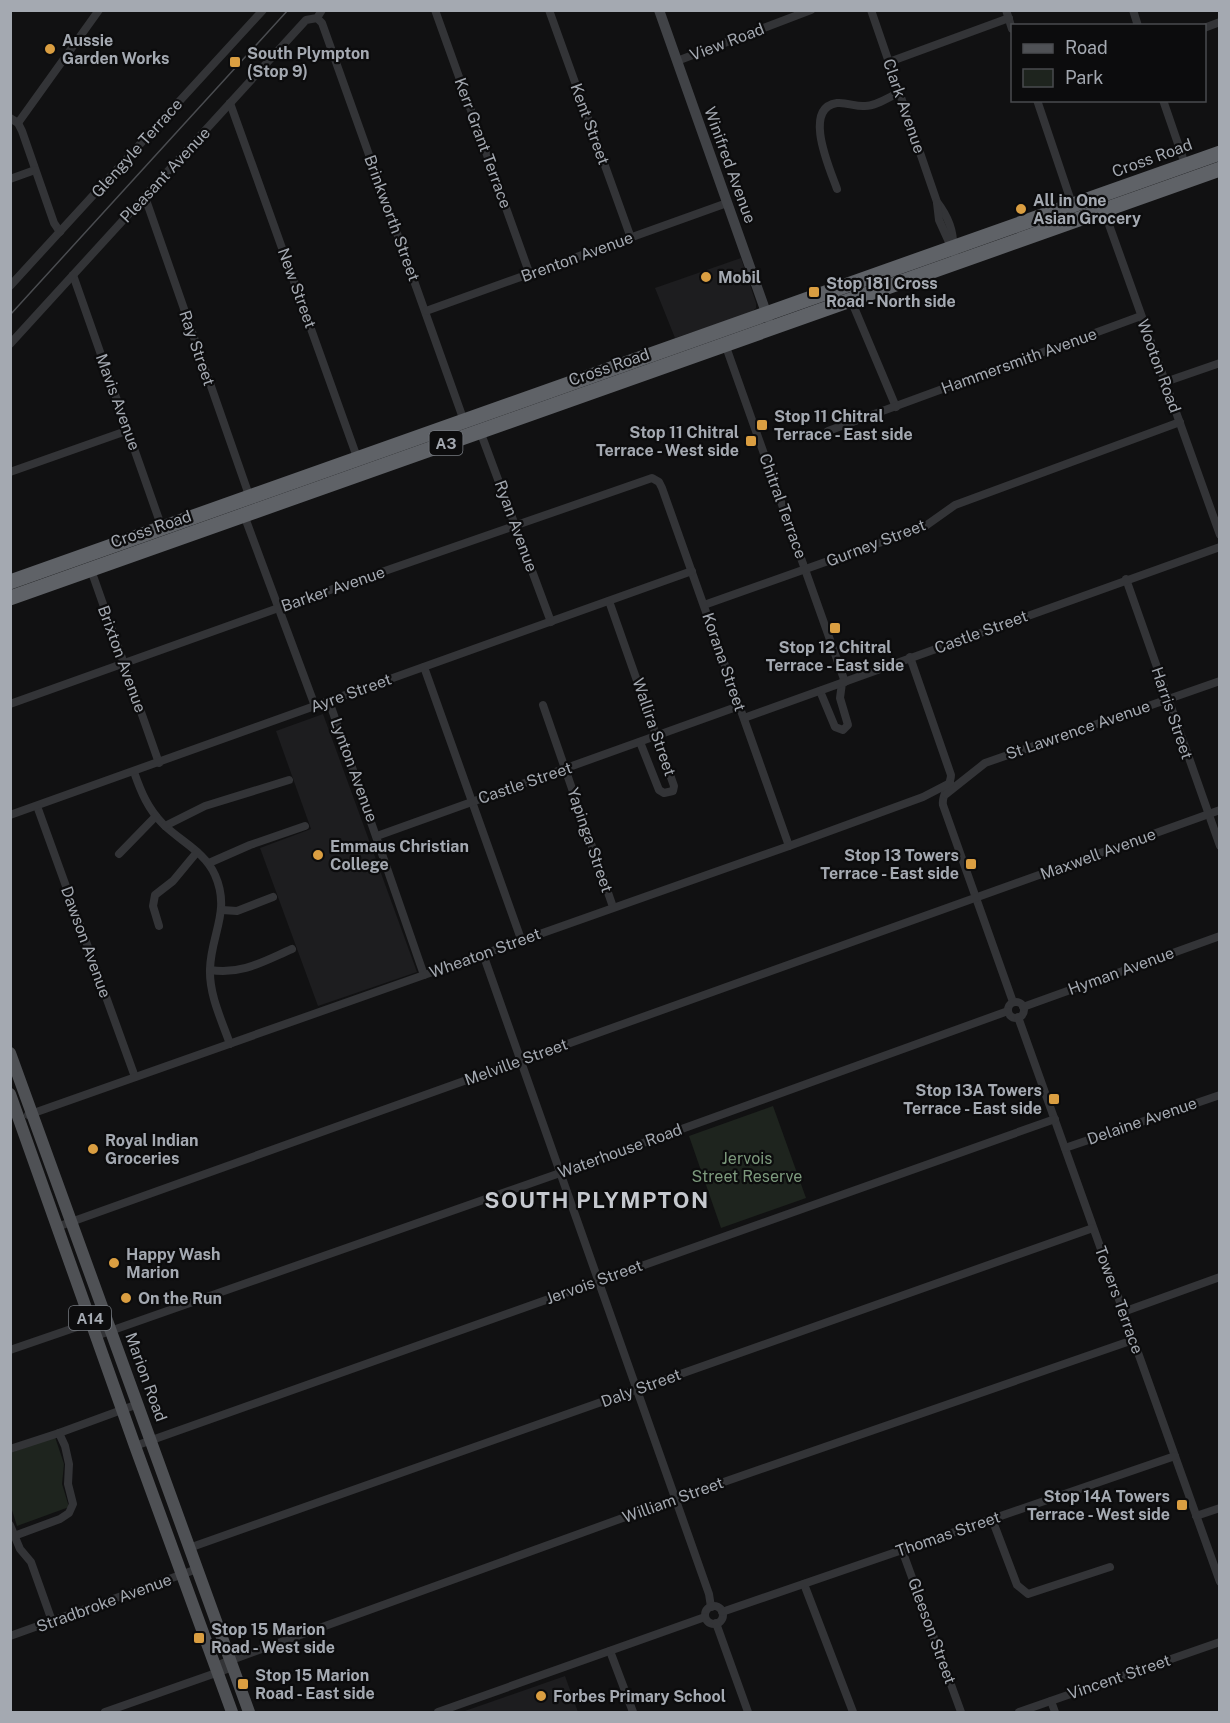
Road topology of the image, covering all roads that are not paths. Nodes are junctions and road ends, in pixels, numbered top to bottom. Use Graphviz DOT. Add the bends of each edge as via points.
graph roads {
  1 [pos="99,10"];
  2 [pos="262,10"];
  3 [pos="435,10"];
  4 [pos="549,10"];
  5 [pos="659,10"];
  6 [pos="811,10"];
  7 [pos="871,10"];
  8 [pos="320,14"];
  9 [pos="1008,14"];
  10 [pos="677,61"];
  11 [pos="889,62"];
  12 [pos="900,92"];
  13 [pos="1038,102"];
  14 [pos="1165,102"];
  15 [pos="230,104"];
  16 [pos="10,118"];
  17 [pos="18,123"];
  18 [pos="1220,153"];
  19 [pos="1220,169"];
  20 [pos="36,170"];
  21 [pos="1187,173"];
  22 [pos="10,179"];
  23 [pos="837,189"];
  24 [pos="145,198"];
  25 [pos="727,203"];
  26 [pos="1102,203"];
  27 [pos="1075,212"];
  28 [pos="60,232"];
  29 [pos="631,238"];
  30 [pos="955,255"];
  31 [pos="73,275"];
  32 [pos="530,275"];
  33 [pos="10,286"];
  34 [pos="851,300"];
  35 [pos="426,311"];
  36 [pos="1141,316"];
  37 [pos="770,322"];
  38 [pos="723,338"];
  39 [pos="10,344"];
  40 [pos="1220,363"];
  41 [pos="1165,382"];
  42 [pos="537,400"];
  43 [pos="896,407"];
  44 [pos="464,421"];
  45 [pos="1180,422"];
  46 [pos="129,430"];
  47 [pos="480,431"];
  48 [pos="828,431"];
  49 [pos="360,466"];
  50 [pos="10,472"];
  51 [pos="656,479"];
  52 [pos="250,498"];
  53 [pos="244,515"];
  54 [pos="516,526"];
  55 [pos="1220,535"];
  56 [pos="164,536"];
  57 [pos="1220,547"];
  58 [pos="88,562"];
  59 [pos="805,570"];
  60 [pos="692,571"];
  61 [pos="1126,579"];
  62 [pos="11,592"];
  63 [pos="609,601"];
  64 [pos="704,605"];
  65 [pos="279,608"];
  66 [pos="551,622"];
  67 [pos="910,657"];
  68 [pos="123,663"];
  69 [pos="424,667"];
  70 [pos="1220,681"];
  71 [pos="843,682"];
  72 [pos="820,691"];
  73 [pos="1167,699"];
  74 [pos="330,701"];
  75 [pos="10,704"];
  76 [pos="543,705"];
  77 [pos="315,706"];
  78 [pos="740,706"];
  79 [pos="744,718"];
  80 [pos="657,736"];
  81 [pos="640,742"];
  82 [pos="159,763"];
  83 [pos="565,770"];
  84 [pos="134,772"];
  85 [pos="289,780"];
  86 [pos="950,783"];
  87 [pos="944,795"];
  88 [pos="471,802"];
  89 [pos="37,806"];
  90 [pos="1220,810"];
  91 [pos="1208,814"];
  92 [pos="10,815"];
  93 [pos="156,816"];
  94 [pos="165,826"];
  95 [pos="305,826"];
  96 [pos="377,836"];
  97 [pos="789,846"];
  98 [pos="1220,846"];
  99 [pos="197,852"];
  100 [pos="119,854"];
  101 [pos="209,864"];
  102 [pos="273,897"];
  103 [pos="976,898"];
  104 [pos="613,907"];
  105 [pos="222,910"];
  106 [pos="159,926"];
  107 [pos="1220,936"];
  108 [pos="521,939"];
  109 [pos="292,949"];
  110 [pos="483,954"];
  111 [pos="210,970"];
  112 [pos="424,975"];
  113 [pos="1013,1002"];
  114 [pos="1023,1006"];
  115 [pos="1008,1011"];
  116 [pos="1018,1017"];
  117 [pos="230,1044"];
  118 [pos="10,1053"];
  119 [pos="520,1060"];
  120 [pos="135,1077"];
  121 [pos="1220,1095"];
  122 [pos="27,1100"];
  123 [pos="12,1101"];
  124 [pos="33,1114"];
  125 [pos="19,1119"];
  126 [pos="1054,1119"];
  127 [pos="1065,1148"];
  128 [pos="560,1173"];
  129 [pos="72,1221"];
  130 [pos="57,1227"];
  131 [pos="1093,1227"];
  132 [pos="1220,1277"];
  133 [pos="598,1281"];
  134 [pos="1123,1312"];
  135 [pos="106,1317"];
  136 [pos="91,1323"];
  137 [pos="111,1330"];
  138 [pos="96,1336"];
  139 [pos="1133,1340"];
  140 [pos="10,1350"];
  141 [pos="636,1389"];
  142 [pos="138,1404"];
  143 [pos="122,1410"];
  144 [pos="59,1433"];
  145 [pos="151,1440"];
  146 [pos="135,1446"];
  147 [pos="10,1449"];
  148 [pos="1174,1456"];
  149 [pos="675,1499"];
  150 [pos="1220,1508"];
  151 [pos="1196,1516"];
  152 [pos="992,1519"];
  153 [pos="10,1525"];
  154 [pos="14,1536"];
  155 [pos="189,1548"];
  156 [pos="902,1550"];
  157 [pos="1110,1567"];
  158 [pos="197,1569"];
  159 [pos="183,1574"];
  160 [pos="1220,1582"];
  161 [pos="804,1584"];
  162 [pos="711,1607"];
  163 [pos="722,1612"];
  164 [pos="705,1617"];
  165 [pos="52,1621"];
  166 [pos="716,1623"];
  167 [pos="10,1636"];
  168 [pos="1220,1642"];
  169 [pos="610,1651"];
  170 [pos="232,1663"];
  171 [pos="216,1669"];
  172 [pos="1051,1701"];
  173 [pos="105,1713"];
  174 [pos="232,1713"];
  175 [pos="249,1713"];
  176 [pos="438,1713"];
  177 [pos="633,1713"];
  178 [pos="748,1713"];
  179 [pos="853,1713"];
  180 [pos="961,1713"];
  181 [pos="1019,1713"];
  182 [pos="1055,1713"];
  1 -- 17 [label="street"];
  2 -- 28 [label="street, Glengyle Terrace"];
  3 -- 32 [label="street, Kerr Grant Terrace"];
  4 -- 29 [label="street, Kent Street"];
  5 -- 10 [label="street, Winifred Avenue"];
  6 -- 10 [label="street, View Road"];
  7 -- 11 [label="street, Clark Avenue"];
  8 -- 15 [label="street, Pleasant Avenue" via="306,20"];
  8 -- 35 [label="street, Brinkworth Street"];
  9 -- 11 [label="street"];
  10 -- 25 [label="street, Winifred Avenue"];
  11 -- 12 [label="street, Clark Avenue"];
  12 -- 23 [label="street" via="871,105 837,103 821,112 823,150"];
  12 -- 30 [label="street, Clark Avenue" via="937,202 939,220"];
  13 -- 27 [label="street"];
  14 -- 21 [label="street"];
  15 -- 24 [label="street, Pleasant Avenue"];
  15 -- 49 [label="street, New Street"];
  16 -- 17 [label="street"];
  17 -- 20 [label="street"];
  18 -- 21 [label="highway, Cross Road / A3"];
  19 -- 21 [label="highway, Cross Road / A3"];
  20 -- 22 [label="street"];
  20 -- 28 [label="street"];
  21 -- 26 [label="highway, Cross Road / A3"];
  24 -- 31 [label="street, Pleasant Avenue"];
  24 -- 52 [label="street, Ray Street"];
  25 -- 29 [label="street, Brenton Avenue"];
  25 -- 37 [label="street, Winifred Avenue"];
  26 -- 27 [label="highway, Cross Road / A3"];
  26 -- 36 [label="street, Wooton Road"];
  27 -- 30 [label="highway, Cross Road / A3"];
  28 -- 33 [label="street, Glengyle Terrace"];
  29 -- 32 [label="street, Brenton Avenue"];
  30 -- 34 [label="highway, Cross Road / A3"];
  30 -- 37 [label="highway, Cross Road / A3"];
  31 -- 39 [label="street, Pleasant Avenue"];
  31 -- 46 [label="street, Mavis Avenue"];
  32 -- 35 [label="street, Brenton Avenue"];
  34 -- 37 [label="highway, Cross Road / A3"];
  34 -- 43 [label="street"];
  35 -- 44 [label="street, Brinkworth Street"];
  36 -- 41 [label="street, Wooton Road"];
  36 -- 43 [label="street, Hammersmith Avenue"];
  37 -- 38 [label="highway, Cross Road / A3"];
  38 -- 42 [label="highway, Cross Road / A3"];
  38 -- 42 [label="highway, Cross Road / A3" via="554,405"];
  38 -- 59 [label="street, Chitral Terrace"];
  40 -- 41 [label="street"];
  41 -- 45 [label="street, Wooton Road"];
  42 -- 44 [label="highway, Cross Road / A3"];
  42 -- 47 [label="highway, Cross Road / A3"];
  43 -- 48 [label="street, Hammersmith Avenue"];
  44 -- 49 [label="highway, Cross Road / A3"];
  45 -- 55 [label="street, Wooton Road"];
  45 -- 59 [label="street, Gurney Street" via="955,505 924,527"];
  46 -- 50 [label="street"];
  46 -- 56 [label="street, Mavis Avenue"];
  47 -- 49 [label="highway, Cross Road / A3"];
  47 -- 54 [label="street, Ryan Avenue"];
  49 -- 52 [label="highway, Cross Road / A3"];
  49 -- 53 [label="highway, Cross Road / A3"];
  51 -- 54 [label="street, Barker Avenue" via="646,479"];
  51 -- 60 [label="street, Korana Street"];
  52 -- 56 [label="highway, Cross Road / A3"];
  53 -- 56 [label="highway, Cross Road / A3"];
  53 -- 65 [label="street, Lynton Avenue"];
  54 -- 65 [label="street, Barker Avenue"];
  54 -- 66 [label="street, Ryan Avenue"];
  56 -- 58 [label="highway, Cross Road / A3"];
  57 -- 61 [label="street, Castle Street"];
  58 -- 62 [label="highway, Cross Road / A3"];
  58 -- 68 [label="street, Brixton Avenue"];
  59 -- 64 [label="street, Gurney Street"];
  59 -- 71 [label="street, Chitral Terrace"];
  60 -- 63 [label="street, Ayre Street"];
  60 -- 64 [label="street, Korana Street"];
  61 -- 67 [label="street, Castle Street"];
  61 -- 73 [label="street, Harris Street"];
  63 -- 66 [label="street, Ayre Street"];
  63 -- 80 [label="street, Wallira Street"];
  64 -- 78 [label="street, Korana Street"];
  65 -- 68 [label="street, Barker Avenue"];
  65 -- 77 [label="street, Lynton Avenue"];
  66 -- 69 [label="street, Ayre Street"];
  67 -- 71 [label="street, Castle Street"];
  67 -- 86 [label="street" via="946,759"];
  68 -- 75 [label="street, Barker Avenue"];
  68 -- 82 [label="street, Brixton Avenue"];
  69 -- 74 [label="street, Ayre Street"];
  69 -- 88 [label="street"];
  70 -- 73 [label="street, St Lawrence Avenue"];
  71 -- 72 [label="street, Castle Street"];
  71 -- 72 [label="street, Chitral Terrace" via="840,698 848,725 843,730 835,727"];
  72 -- 79 [label="street, Castle Street"];
  73 -- 87 [label="street, St Lawrence Avenue" via="985,763"];
  73 -- 91 [label="street, Harris Street"];
  74 -- 77 [label="street, Ayre Street"];
  74 -- 96 [label="street, Lynton Avenue"];
  76 -- 83 [label="street, Yapinga Street"];
  77 -- 82 [label="street, Ayre Street"];
  78 -- 79 [label="street, Korana Street"];
  78 -- 80 [label="street, Castle Street"];
  79 -- 97 [label="street, Korana Street"];
  80 -- 81 [label="street, Castle Street"];
  80 -- 81 [label="street, Wallira Street" via="673,791 664,794 659,790"];
  81 -- 83 [label="street, Castle Street"];
  82 -- 84 [label="street, Ayre Street"];
  83 -- 88 [label="street, Castle Street"];
  83 -- 104 [label="street, Yapinga Street"];
  84 -- 89 [label="street, Ayre Street"];
  84 -- 93 [label="street" via="142,795"];
  85 -- 94 [label="street" via="205,806"];
  86 -- 87 [label="street"];
  86 -- 97 [label="street, Wheaton Street" via="923,797"];
  87 -- 103 [label="street"];
  88 -- 96 [label="street, Castle Street"];
  88 -- 108 [label="street"];
  89 -- 92 [label="street, Ayre Street"];
  89 -- 120 [label="street, Dawson Avenue"];
  90 -- 91 [label="street, Maxwell Avenue"];
  91 -- 98 [label="street, Harris Street"];
  91 -- 103 [label="street, Maxwell Avenue"];
  93 -- 94 [label="street"];
  93 -- 100 [label="street"];
  94 -- 99 [label="street"];
  95 -- 101 [label="street" via="250,844"];
  96 -- 112 [label="street, Lynton Avenue"];
  97 -- 104 [label="street, Wheaton Street"];
  99 -- 101 [label="street"];
  99 -- 106 [label="street" via="156,895 153,906"];
  101 -- 105 [label="street" via="220,891"];
  102 -- 105 [label="street" via="237,911"];
  103 -- 113 [label="street"];
  103 -- 119 [label="street, Melville Street"];
  104 -- 108 [label="street, Wheaton Street"];
  105 -- 111 [label="street"];
  107 -- 114 [label="street, Hyman Avenue"];
  108 -- 110 [label="street, Wheaton Street"];
  109 -- 111 [label="street" via="247,969"];
  110 -- 112 [label="street, Wheaton Street"];
  110 -- 119 [label="street"];
  111 -- 117 [label="street" via="214,1000"];
  112 -- 117 [label="street, Wheaton Street"];
  113 -- 114 [label="street"];
  113 -- 115 [label="street"];
  114 -- 116 [label="street"];
  115 -- 116 [label="street"];
  115 -- 128 [label="street, Waterhouse Road"];
  116 -- 126 [label="street, Towers Terrace"];
  117 -- 120 [label="street, Wheaton Street"];
  118 -- 122 [label="main road, Marion Road / A14"];
  119 -- 128 [label="street"];
  119 -- 129 [label="street, Melville Street"];
  120 -- 124 [label="street, Wheaton Street"];
  121 -- 127 [label="street, Delaine Avenue"];
  122 -- 123 [label="street"];
  122 -- 124 [label="main road, Marion Road / A14"];
  123 -- 125 [label="main road, Marion Road / A14"];
  124 -- 125 [label="street, Wheaton Street"];
  124 -- 129 [label="main road, Marion Road / A14"];
  125 -- 130 [label="main road, Marion Road / A14"];
  126 -- 127 [label="street, Towers Terrace"];
  126 -- 133 [label="street, Jervois Street"];
  127 -- 131 [label="street, Towers Terrace"];
  128 -- 133 [label="street"];
  128 -- 137 [label="street, Waterhouse Road"];
  129 -- 130 [label="street, Melville Street"];
  129 -- 135 [label="main road, Marion Road / A14"];
  130 -- 136 [label="main road, Marion Road / A14"];
  131 -- 134 [label="street, Towers Terrace"];
  131 -- 141 [label="street, Daly Street"];
  132 -- 134 [label="street"];
  133 -- 141 [label="street"];
  133 -- 145 [label="street, Jervois Street"];
  134 -- 139 [label="street, Towers Terrace"];
  135 -- 136 [label="street"];
  135 -- 137 [label="main road, Marion Road / A14"];
  136 -- 138 [label="main road, Marion Road / A14"];
  136 -- 140 [label="street"];
  137 -- 138 [label="street, Waterhouse Road"];
  137 -- 142 [label="main road, Marion Road / A14"];
  138 -- 143 [label="main road, Marion Road / A14"];
  139 -- 148 [label="street, Towers Terrace"];
  139 -- 149 [label="street, William Street"];
  141 -- 149 [label="street"];
  141 -- 155 [label="street, Daly Street"];
  142 -- 143 [label="street"];
  142 -- 145 [label="main road, Marion Road / A14"];
  143 -- 144 [label="street"];
  143 -- 146 [label="main road, Marion Road / A14"];
  144 -- 147 [label="street"];
  144 -- 154 [label="street" via="69,1464 73,1504 60,1519"];
  145 -- 146 [label="street, Jervois Street"];
  145 -- 155 [label="main road, Marion Road / A14"];
  146 -- 159 [label="main road, Marion Road / A14"];
  148 -- 151 [label="street, Towers Terrace"];
  148 -- 152 [label="street, Thomas Street"];
  149 -- 162 [label="street"];
  149 -- 170 [label="street, William Street"];
  150 -- 151 [label="street"];
  151 -- 160 [label="street, Towers Terrace"];
  152 -- 156 [label="street, Thomas Street"];
  152 -- 157 [label="street" via="1017,1584 1028,1594"];
  153 -- 154 [label="street"];
  154 -- 165 [label="street" via="31,1562"];
  155 -- 158 [label="main road, Marion Road / A14"];
  156 -- 161 [label="street, Thomas Street"];
  156 -- 180 [label="street, Gleeson Street"];
  158 -- 159 [label="street, Stradbroke Avenue"];
  158 -- 170 [label="main road, Marion Road / A14"];
  159 -- 165 [label="street, Stradbroke Avenue"];
  159 -- 171 [label="main road, Marion Road / A14"];
  161 -- 163 [label="street, Thomas Street"];
  161 -- 179 [label="street"];
  162 -- 163 [label="street"];
  162 -- 164 [label="street"];
  163 -- 166 [label="street"];
  164 -- 166 [label="street"];
  164 -- 169 [label="street"];
  165 -- 167 [label="street, Stradbroke Avenue"];
  166 -- 178 [label="street"];
  168 -- 172 [label="street, Vincent Street"];
  169 -- 176 [label="street"];
  169 -- 177 [label="street"];
  170 -- 171 [label="street, William Street"];
  170 -- 175 [label="main road, Marion Road / A14"];
  171 -- 173 [label="street, William Street"];
  171 -- 174 [label="main road, Marion Road / A14"];
  172 -- 181 [label="street, Vincent Street"];
  172 -- 182 [label="street"];
}
